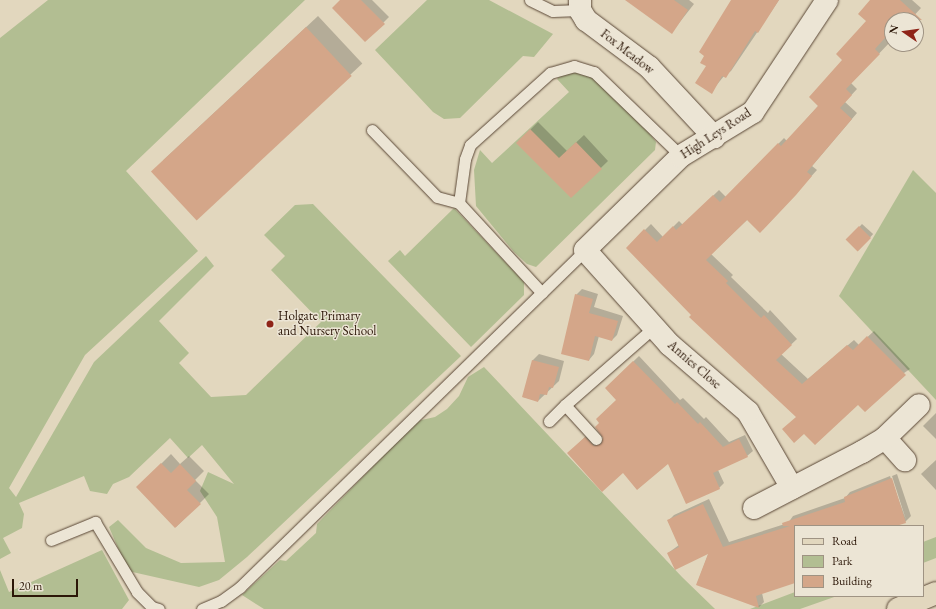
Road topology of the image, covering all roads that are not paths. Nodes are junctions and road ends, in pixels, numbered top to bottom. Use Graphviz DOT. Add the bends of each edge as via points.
graph roads {
  1 [pos="530,0"];
  2 [pos="827,0"];
  3 [pos="580,5"];
  4 [pos="372,130"];
  5 [pos="714,137"];
  6 [pos="681,156"];
  7 [pos="459,203"];
  8 [pos="585,250"];
  9 [pos="542,293"];
  10 [pos="654,326"];
  11 [pos="565,405"];
  12 [pos="919,405"];
  13 [pos="548,421"];
  14 [pos="885,438"];
  15 [pos="596,439"];
  16 [pos="905,460"];
  17 [pos="792,488"];
  18 [pos="754,508"];
  19 [pos="51,540"];
  20 [pos="936,593"];
  21 [pos="159,609"];
  22 [pos="202,609"];
  23 [pos="898,609"];
  1 -- 3 [label="lane" via="553,11"];
  2 -- 5 [label="street, High Leys Road" via="753,112"];
  3 -- 5 [label="street, Fox Meadow" via="586,20 649,67"];
  4 -- 7 [label="lane" via="437,197"];
  5 -- 6 [label="street, High Leys Road"];
  6 -- 7 [label="lane" via="594,72 574,66 550,73 470,145 465,159"];
  6 -- 8 [label="street, High Leys Road"];
  7 -- 9 [label="lane"];
  8 -- 9 [label="lane"];
  8 -- 10 [label="street, Annies Close"];
  9 -- 22 [label="lane" via="240,587"];
  10 -- 11 [label="lane"];
  10 -- 17 [label="street, Annies Close" via="670,345 748,412"];
  11 -- 13 [label="lane"];
  11 -- 15 [label="lane"];
  12 -- 14 [label="street"];
  14 -- 16 [label="street"];
  14 -- 17 [label="street"];
  17 -- 18 [label="street"];
  19 -- 21 [label="lane" via="95,522 137,592 152,607"];
  20 -- 23 [label="main road"];
}
